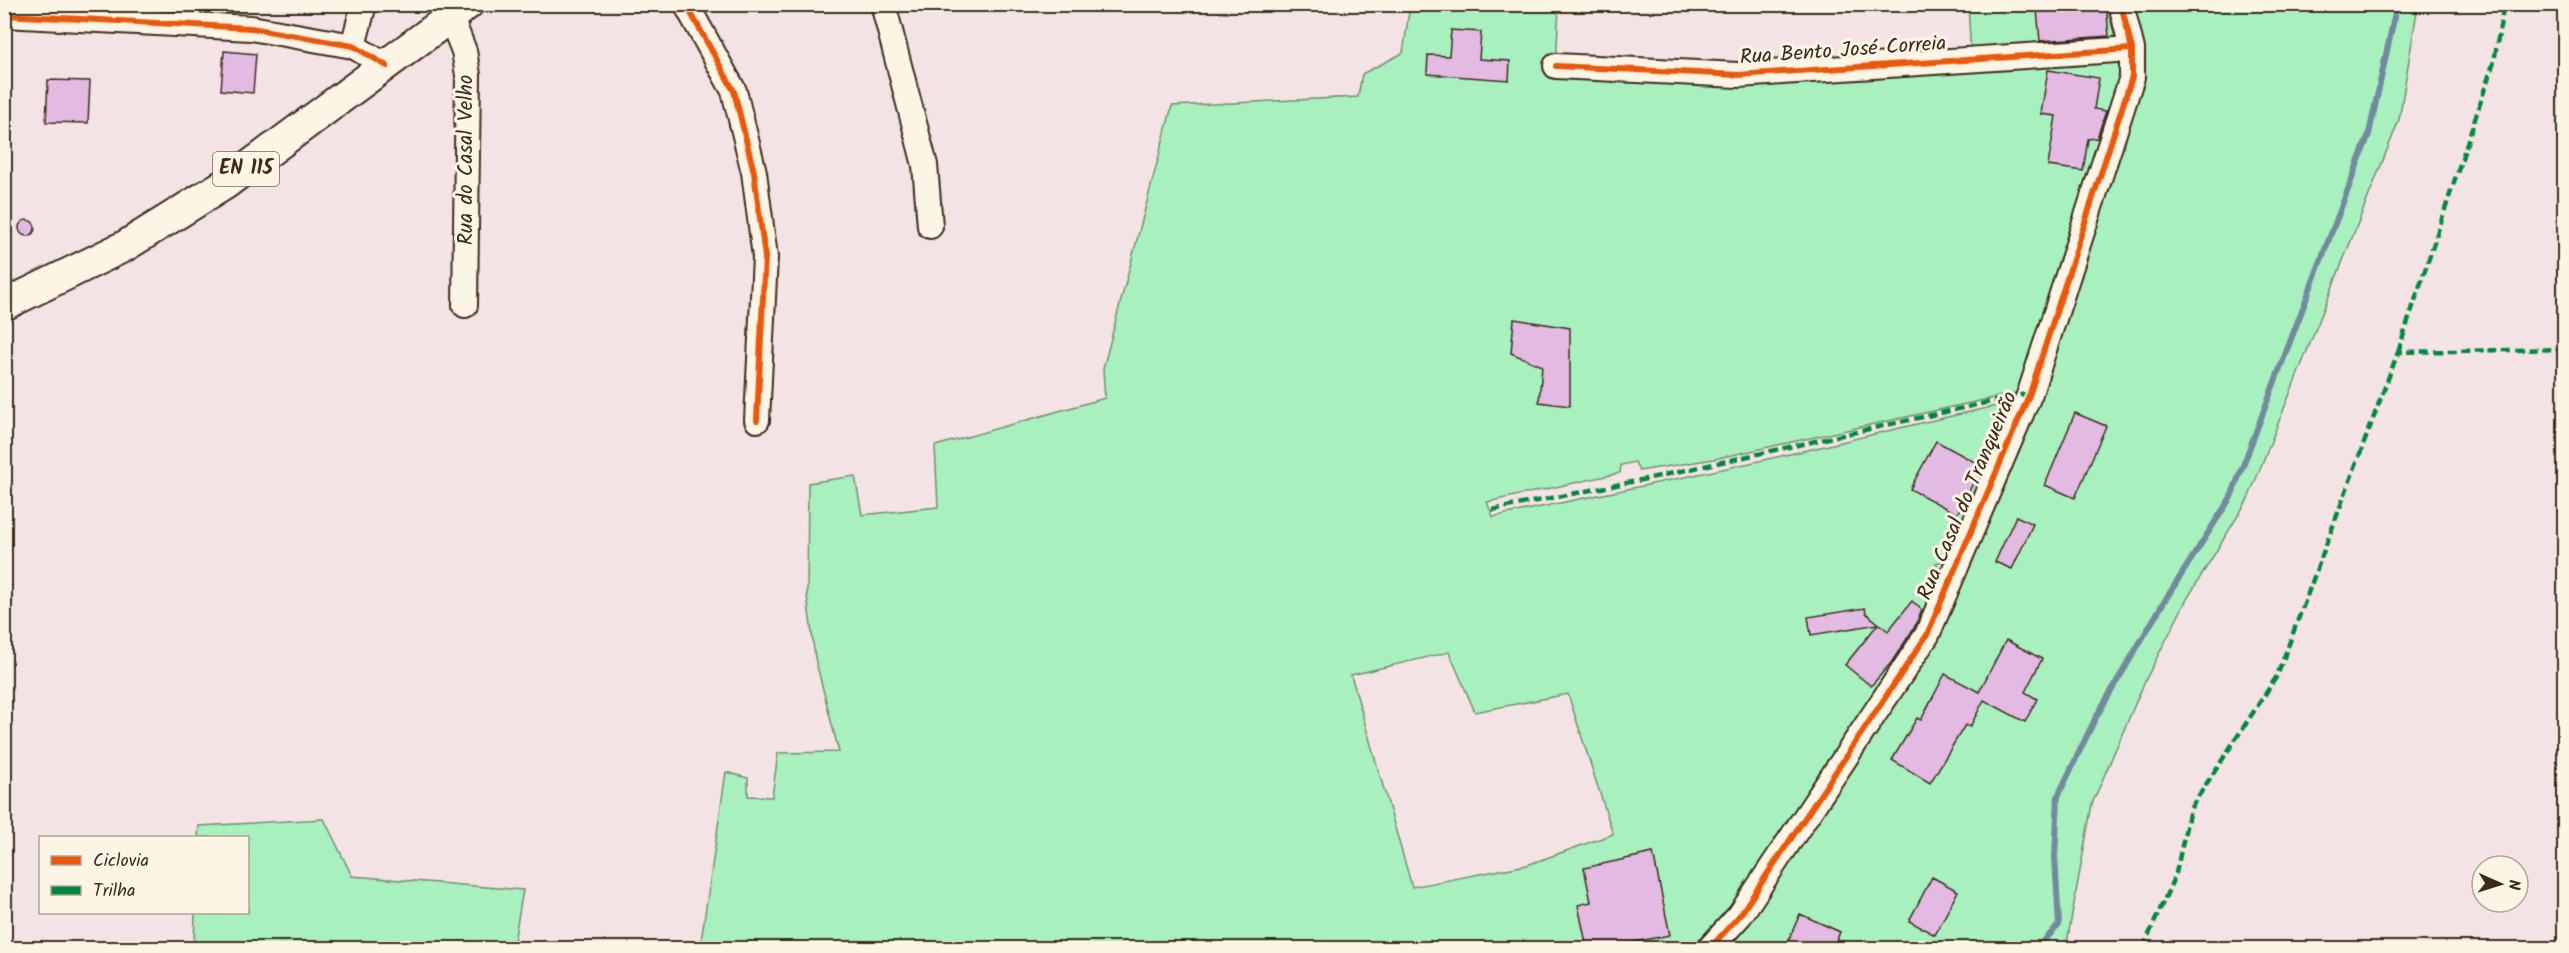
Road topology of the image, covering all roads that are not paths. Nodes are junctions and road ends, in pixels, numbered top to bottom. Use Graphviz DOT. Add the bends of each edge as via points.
graph roads {
  1 [pos="364,4"];
  2 [pos="687,4"];
  3 [pos="883,4"];
  4 [pos="2121,4"];
  5 [pos="459,11"];
  6 [pos="4,15"];
  7 [pos="352,46"];
  8 [pos="2132,49"];
  9 [pos="387,66"];
  10 [pos="1556,66"];
  11 [pos="930,226"];
  12 [pos="4,305"];
  13 [pos="465,305"];
  14 [pos="757,420"];
  15 [pos="1710,948"];
  1 -- 7 [label="street"];
  2 -- 14 [label="street" via="734,91 754,172 765,257"];
  3 -- 11 [label="street" via="925,165"];
  4 -- 8 [label="street, Rua Casal do Tranqueirão"];
  5 -- 9 [label="main road, EN 115"];
  5 -- 13 [label="street, Rua do Casal Velho" via="468,75"];
  6 -- 7 [label="street" via="250,28"];
  7 -- 9 [label="street"];
  8 -- 10 [label="street, Rua Bento José Correia" via="1738,75"];
  8 -- 15 [label="street, Rua Casal do Tranqueirão" via="2132,77 2030,393 1927,635 1740,915"];
  9 -- 12 [label="main road, EN 115" via="195,203 87,266"];
}
